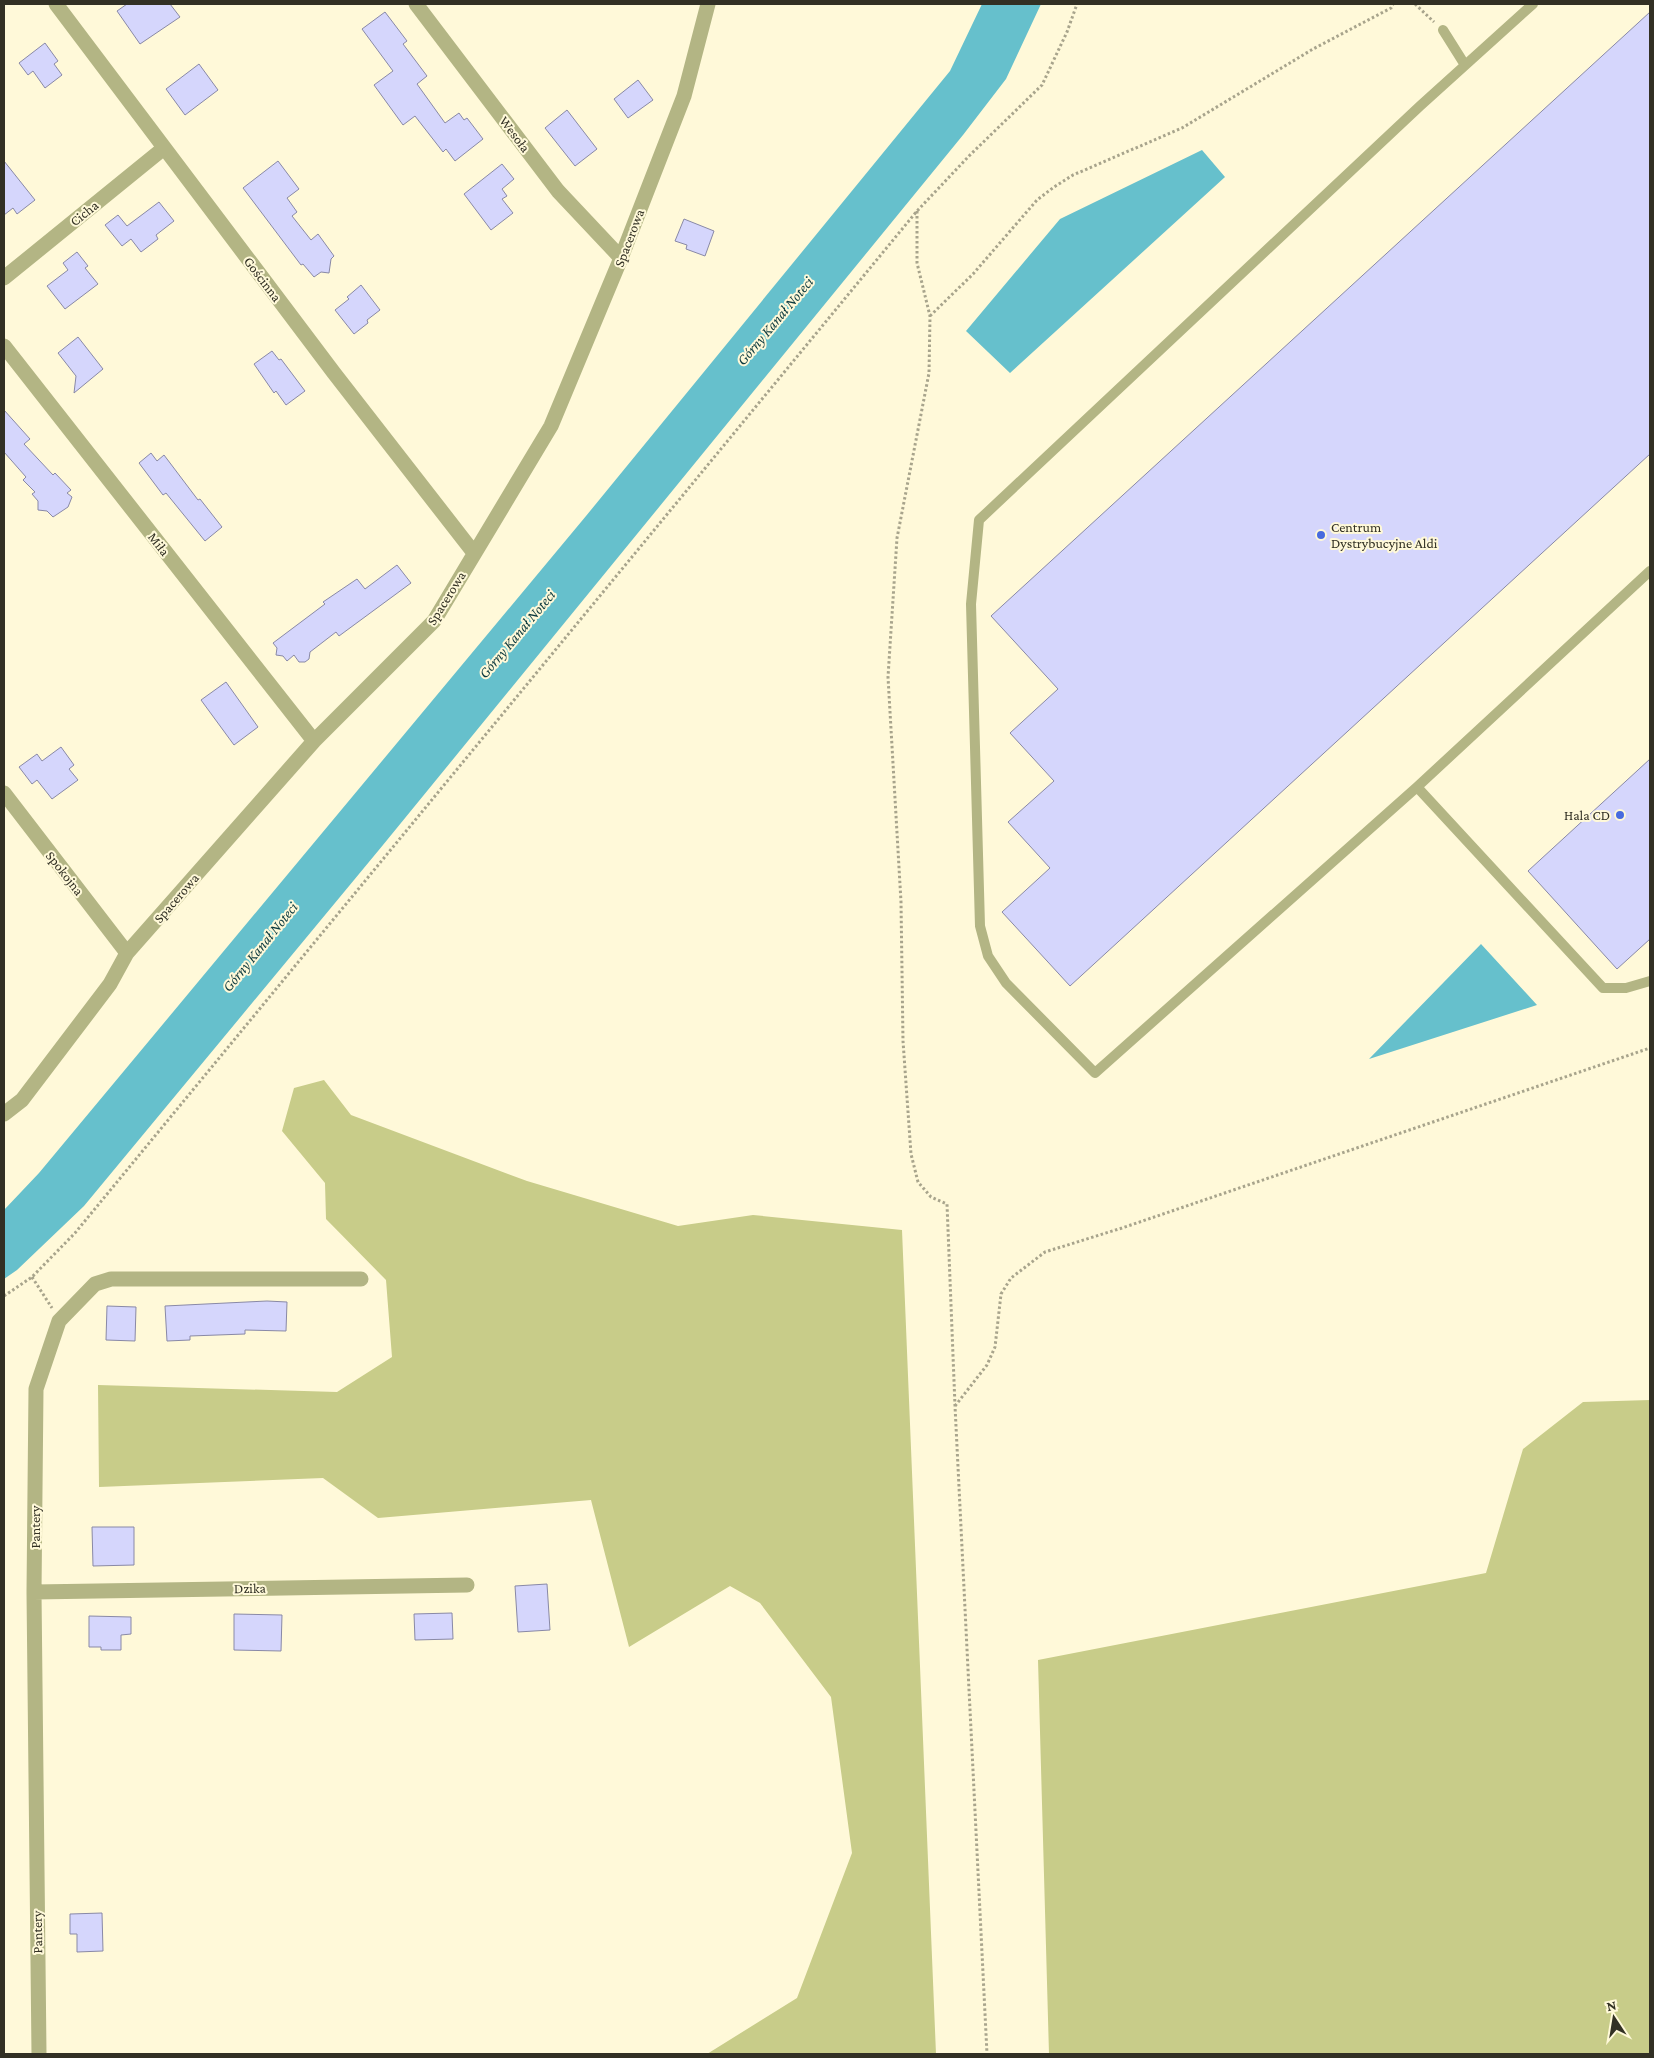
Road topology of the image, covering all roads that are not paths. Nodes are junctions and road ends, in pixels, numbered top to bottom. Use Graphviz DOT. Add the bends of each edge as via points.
graph roads {
  1 [pos="56,4"];
  2 [pos="416,4"];
  3 [pos="708,4"];
  4 [pos="1533,4"];
  5 [pos="1443,30"];
  6 [pos="1465,65"];
  7 [pos="164,148"];
  8 [pos="622,258"];
  9 [pos="4,278"];
  10 [pos="4,346"];
  11 [pos="474,553"];
  12 [pos="1650,571"];
  13 [pos="314,741"];
  14 [pos="1417,787"];
  15 [pos="4,793"];
  16 [pos="127,954"];
  17 [pos="1650,981"];
  18 [pos="4,1114"];
  19 [pos="361,1279"];
  20 [pos="466,1584"];
  21 [pos="34,1592"];
  22 [pos="39,2054"];
  1 -- 7 [label="street, Gościnna"];
  2 -- 8 [label="street, Wesoła" via="558,191"];
  3 -- 8 [label="street, Spacerowa" via="684,96"];
  4 -- 6 [label="lane"];
  5 -- 6 [label="lane"];
  6 -- 14 [label="lane" via="979,520 971,604 980,926 988,956 1006,982 1095,1073"];
  7 -- 9 [label="street, Cicha"];
  7 -- 11 [label="street, Gościnna"];
  8 -- 11 [label="street, Spacerowa" via="551,426"];
  10 -- 13 [label="street, Miła"];
  11 -- 13 [label="street, Spacerowa" via="434,621"];
  12 -- 14 [label="lane"];
  13 -- 16 [label="street, Spacerowa"];
  14 -- 17 [label="lane" via="1604,988 1626,988"];
  15 -- 16 [label="street, Spokojna"];
  16 -- 18 [label="street, Spacerowa" via="110,984 28,1093"];
  19 -- 21 [label="street, Pantery" via="111,1279 95,1284 59,1321 36,1389"];
  20 -- 21 [label="street, Dzika"];
  21 -- 22 [label="street, Pantery"];
}
